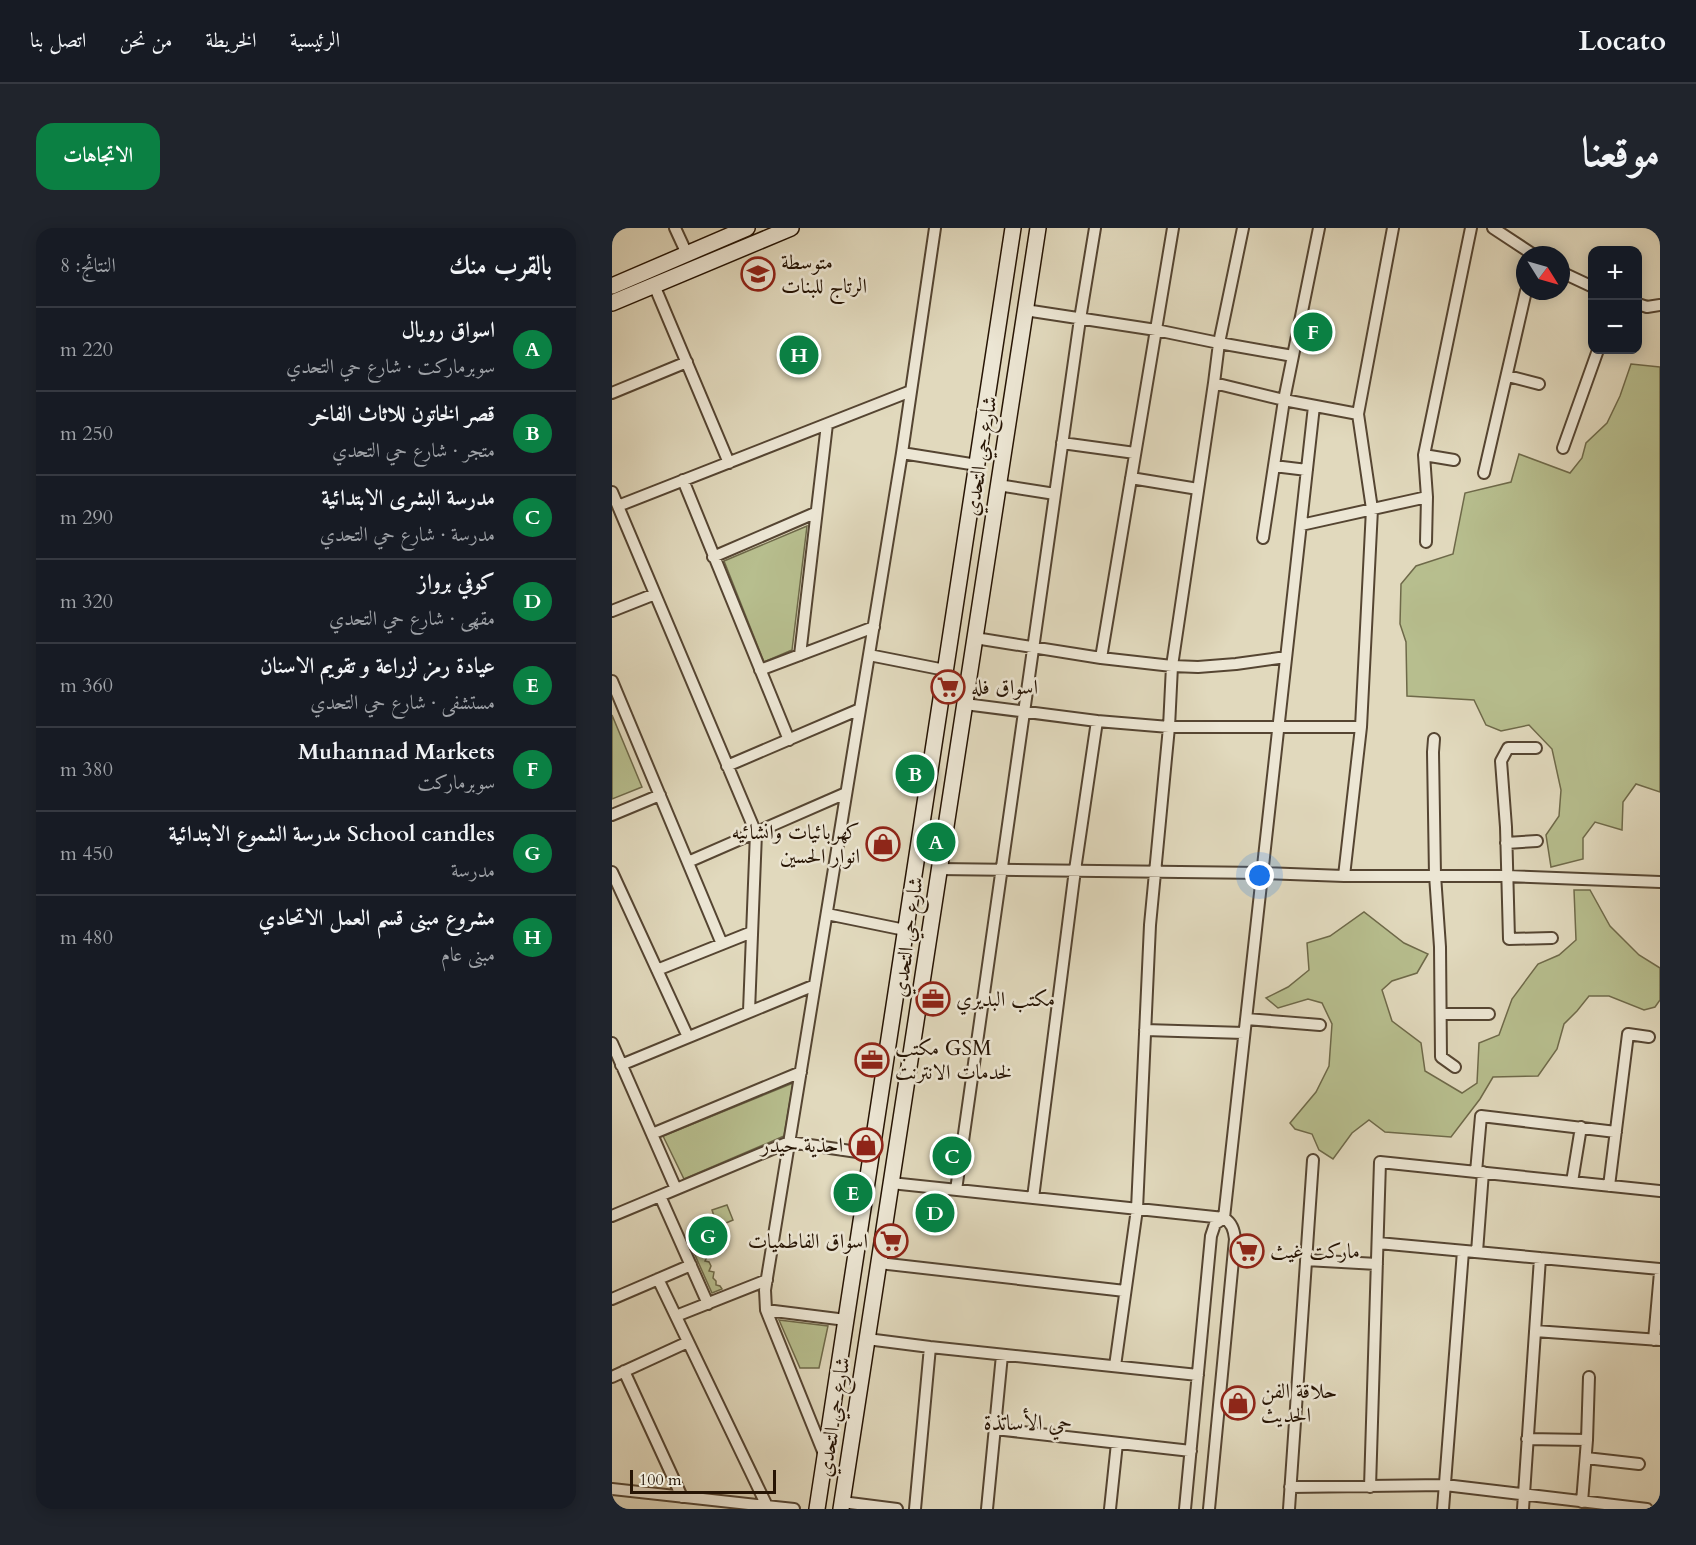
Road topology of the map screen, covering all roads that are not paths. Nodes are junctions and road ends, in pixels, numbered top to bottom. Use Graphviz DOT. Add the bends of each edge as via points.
graph roads {
  1 [pos="675,228"];
  2 [pos="747,228"];
  3 [pos="791,228"];
  4 [pos="935,228"];
  5 [pos="1013,228"];
  6 [pos="1038,228"];
  7 [pos="1095,228"];
  8 [pos="1173,228"];
  9 [pos="1243,228"];
  10 [pos="1319,228"];
  11 [pos="1393,228"];
  12 [pos="1471,228"];
  13 [pos="1493,228"];
  14 [pos="1522,246"];
  15 [pos="687,254"];
  16 [pos="1570,276"];
  17 [pos="644,284"];
  18 [pos="1588,285"];
  19 [pos="613,294"];
  20 [pos="1524,300"];
  21 [pos="1642,305"];
  22 [pos="1660,305"];
  23 [pos="1025,310"];
  24 [pos="1080,319"];
  25 [pos="1156,330"];
  26 [pos="1219,343"];
  27 [pos="1597,354"];
  28 [pos="1293,356"];
  29 [pos="687,362"];
  30 [pos="1508,376"];
  31 [pos="1214,383"];
  32 [pos="1539,384"];
  33 [pos="911,391"];
  34 [pos="612,393"];
  35 [pos="1284,400"];
  36 [pos="1314,406"];
  37 [pos="1358,414"];
  38 [pos="827,424"];
  39 [pos="1062,443"];
  40 [pos="1563,448"];
  41 [pos="902,453"];
  42 [pos="1135,453"];
  43 [pos="1424,455"];
  44 [pos="1454,460"];
  45 [pos="729,463"];
  46 [pos="977,465"];
  47 [pos="1274,466"];
  48 [pos="1307,470"];
  49 [pos="1484,473"];
  50 [pos="1131,478"];
  51 [pos="683,480"];
  52 [pos="998,485"];
  53 [pos="1198,489"];
  54 [pos="612,492"];
  55 [pos="1055,494"];
  56 [pos="1427,496"];
  57 [pos="618,506"];
  58 [pos="1372,509"];
  59 [pos="815,513"];
  60 [pos="623,519"];
  61 [pos="612,523"];
  62 [pos="1301,525"];
  63 [pos="1263,538"];
  64 [pos="1426,542"];
  65 [pos="713,557"];
  66 [pos="655,594"];
  67 [pos="612,611"];
  68 [pos="874,627"];
  69 [pos="975,638"];
  70 [pos="1034,648"];
  71 [pos="800,655"];
  72 [pos="869,655"];
  73 [pos="1286,657"];
  74 [pos="1101,658"];
  75 [pos="1172,666"];
  76 [pos="760,670"];
  77 [pos="945,670"];
  78 [pos="612,681"];
  79 [pos="965,704"];
  80 [pos="860,709"];
  81 [pos="1024,711"];
  82 [pos="1097,721"];
  83 [pos="1169,727"];
  84 [pos="1362,727"];
  85 [pos="1278,728"];
  86 [pos="1434,739"];
  87 [pos="789,740"];
  88 [pos="1536,747"];
  89 [pos="728,766"];
  90 [pos="846,793"];
  91 [pos="660,795"];
  92 [pos="612,815"];
  93 [pos="756,833"];
  94 [pos="1537,841"];
  95 [pos="1506,843"];
  96 [pos="688,862"];
  97 [pos="939,869"];
  98 [pos="1002,869"];
  99 [pos="1075,870"];
  100 [pos="1155,871"];
  101 [pos="612,873"];
  102 [pos="1262,873"];
  103 [pos="1435,875"];
  104 [pos="1344,876"];
  105 [pos="1507,876"];
  106 [pos="1660,882"];
  107 [pos="617,898"];
  108 [pos="827,914"];
  109 [pos="905,930"];
  110 [pos="752,932"];
  111 [pos="1552,938"];
  112 [pos="722,944"];
  113 [pos="657,970"];
  114 [pos="815,985"];
  115 [pos="749,1011"];
  116 [pos="1441,1014"];
  117 [pos="1489,1014"];
  118 [pos="1246,1019"];
  119 [pos="1320,1025"];
  120 [pos="1145,1030"];
  121 [pos="891,1033"];
  122 [pos="1244,1033"];
  123 [pos="1649,1036"];
  124 [pos="688,1037"];
  125 [pos="914,1039"];
  126 [pos="612,1043"];
  127 [pos="621,1065"];
  128 [pos="1455,1067"];
  129 [pos="801,1072"];
  130 [pos="882,1085"];
  131 [pos="906,1086"];
  132 [pos="1581,1127"];
  133 [pos="1616,1131"];
  134 [pos="652,1134"];
  135 [pos="789,1142"];
  136 [pos="871,1154"];
  137 [pos="1313,1160"];
  138 [pos="1480,1172"];
  139 [pos="1572,1182"];
  140 [pos="891,1183"];
  141 [pos="1609,1186"];
  142 [pos="676,1190"];
  143 [pos="956,1190"];
  144 [pos="1660,1191"];
  145 [pos="660,1196"];
  146 [pos="1033,1198"];
  147 [pos="864,1203"];
  148 [pos="888,1205"];
  149 [pos="1137,1209"];
  150 [pos="612,1216"];
  151 [pos="1224,1218"];
  152 [pos="858,1239"];
  153 [pos="882,1240"];
  154 [pos="1378,1243"];
  155 [pos="1463,1251"];
  156 [pos="1477,1252"];
  157 [pos="1540,1258"];
  158 [pos="1306,1260"];
  159 [pos="879,1263"];
  160 [pos="1377,1264"];
  161 [pos="691,1265"];
  162 [pos="1660,1270"];
  163 [pos="658,1279"];
  164 [pos="767,1280"];
  165 [pos="1125,1291"];
  166 [pos="612,1299"];
  167 [pos="708,1304"];
  168 [pos="766,1310"];
  169 [pos="676,1316"];
  170 [pos="846,1320"];
  171 [pos="1535,1330"];
  172 [pos="867,1339"];
  173 [pos="1657,1340"];
  174 [pos="688,1342"];
  175 [pos="930,1347"];
  176 [pos="1002,1355"];
  177 [pos="1115,1366"];
  178 [pos="624,1371"];
  179 [pos="1198,1375"];
  180 [pos="612,1377"];
  181 [pos="1589,1377"];
  182 [pos="995,1429"];
  183 [pos="1527,1438"];
  184 [pos="1587,1440"];
  185 [pos="1117,1443"];
  186 [pos="1191,1451"];
  187 [pos="825,1456"];
  188 [pos="1586,1458"];
  189 [pos="1639,1464"];
  190 [pos="1445,1485"];
  191 [pos="1290,1487"];
  192 [pos="1370,1487"];
  193 [pos="612,1489"];
  194 [pos="1523,1495"];
  195 [pos="682,1497"];
  196 [pos="1582,1502"];
  197 [pos="767,1506"];
  198 [pos="842,1506"];
  199 [pos="1601,1507"];
  200 [pos="794,1509"];
  201 [pos="817,1509"];
  202 [pos="897,1509"];
  203 [pos="915,1509"];
  204 [pos="987,1509"];
  205 [pos="1110,1509"];
  206 [pos="1185,1509"];
  207 [pos="1209,1509"];
  208 [pos="1289,1509"];
  209 [pos="1443,1509"];
  210 [pos="1523,1509"];
  211 [pos="1643,1509"];
  1 -- 15 [label="street"];
  2 -- 15 [label="main road"];
  3 -- 17 [label="main road"];
  4 -- 33 [label="street"];
  5 -- 46 [label="main road, شارع حي التحدي"];
  6 -- 23 [label="main road, شارع حي التحدي"];
  7 -- 24 [label="street"];
  8 -- 25 [label="street"];
  9 -- 26 [label="street"];
  10 -- 28 [label="street"];
  11 -- 37 [label="street"];
  12 -- 43 [label="street"];
  13 -- 14 [label="street"];
  15 -- 17 [label="main road"];
  16 -- 18 [label="street"];
  17 -- 19 [label="main road"];
  17 -- 29 [label="street"];
  20 -- 30 [label="street"];
  21 -- 22 [label="street"];
  23 -- 24 [label="street"];
  23 -- 52 [label="main road, شارع حي التحدي"];
  24 -- 25 [label="street"];
  24 -- 39 [label="street"];
  25 -- 26 [label="street"];
  25 -- 42 [label="street"];
  26 -- 28 [label="street"];
  26 -- 31 [label="street"];
  27 -- 40 [label="street"];
  28 -- 35 [label="street"];
  29 -- 34 [label="street"];
  29 -- 45 [label="street"];
  30 -- 32 [label="street"];
  30 -- 49 [label="street"];
  31 -- 35 [label="street"];
  31 -- 53 [label="street"];
  33 -- 38 [label="street"];
  33 -- 41 [label="street"];
  35 -- 36 [label="street"];
  35 -- 47 [label="street"];
  36 -- 37 [label="street"];
  36 -- 48 [label="street"];
  37 -- 58 [label="street"];
  38 -- 45 [label="street"];
  38 -- 59 [label="street"];
  39 -- 42 [label="street"];
  39 -- 55 [label="street"];
  41 -- 46 [label="street"];
  41 -- 68 [label="street"];
  42 -- 50 [label="street"];
  43 -- 44 [label="street"];
  43 -- 56 [label="street"];
  45 -- 51 [label="street"];
  46 -- 77 [label="main road, شارع حي التحدي"];
  47 -- 48 [label="street"];
  47 -- 63 [label="street"];
  48 -- 62 [label="street"];
  50 -- 53 [label="street"];
  50 -- 74 [label="street"];
  51 -- 57 [label="street"];
  51 -- 65 [label="street"];
  52 -- 55 [label="street"];
  52 -- 69 [label="main road, شارع حي التحدي"];
  53 -- 75 [label="street"];
  54 -- 57 [label="street"];
  55 -- 70 [label="street"];
  56 -- 58 [label="street"];
  56 -- 64 [label="street"];
  57 -- 60 [label="street"];
  58 -- 62 [label="street"];
  58 -- 84 [label="street"];
  59 -- 65 [label="street"];
  59 -- 71 [label="street"];
  60 -- 61 [label="street"];
  60 -- 66 [label="street"];
  62 -- 73 [label="street"];
  65 -- 76 [label="street"];
  66 -- 67 [label="street"];
  66 -- 89 [label="street"];
  68 -- 71 [label="street"];
  68 -- 72 [label="street"];
  69 -- 70 [label="street"];
  69 -- 79 [label="main road, شارع حي التحدي"];
  70 -- 74 [label="street"];
  70 -- 81 [label="street"];
  71 -- 76 [label="street"];
  72 -- 77 [label="street"];
  72 -- 80 [label="street"];
  73 -- 75 [label="street" via="1236,664"];
  73 -- 85 [label="street"];
  74 -- 75 [label="street"];
  75 -- 83 [label="street"];
  76 -- 87 [label="street"];
  77 -- 109 [label="main road, شارع حي التحدي"];
  78 -- 91 [label="street"];
  79 -- 81 [label="street"];
  79 -- 97 [label="main road, شارع حي التحدي"];
  80 -- 87 [label="street"];
  80 -- 90 [label="street"];
  81 -- 82 [label="street"];
  81 -- 98 [label="street"];
  82 -- 83 [label="street"];
  82 -- 99 [label="street"];
  83 -- 85 [label="street"];
  83 -- 100 [label="street"];
  84 -- 85 [label="street"];
  84 -- 104 [label="street"];
  85 -- 102 [label="street"];
  86 -- 103 [label="street"];
  87 -- 89 [label="street"];
  88 -- 95 [label="street" via="1508,748 1501,761"];
  89 -- 93 [label="street"];
  90 -- 93 [label="street"];
  90 -- 108 [label="street"];
  91 -- 92 [label="street"];
  91 -- 96 [label="street"];
  93 -- 96 [label="street"];
  93 -- 110 [label="street"];
  94 -- 95 [label="street"];
  95 -- 105 [label="street"];
  96 -- 112 [label="street"];
  97 -- 98 [label="street"];
  97 -- 125 [label="main road, شارع حي التحدي"];
  98 -- 99 [label="street"];
  98 -- 143 [label="street"];
  99 -- 100 [label="street"];
  99 -- 146 [label="street"];
  100 -- 102 [label="street"];
  100 -- 120 [label="street"];
  101 -- 107 [label="street"];
  102 -- 104 [label="street"];
  102 -- 118 [label="street"];
  103 -- 104 [label="street"];
  103 -- 105 [label="street"];
  103 -- 116 [label="street"];
  105 -- 106 [label="street"];
  105 -- 111 [label="street" via="1509,939"];
  107 -- 113 [label="street"];
  108 -- 109 [label="street"];
  108 -- 114 [label="street"];
  109 -- 121 [label="main road, شارع حي التحدي"];
  110 -- 112 [label="street"];
  110 -- 115 [label="street"];
  112 -- 113 [label="street"];
  113 -- 124 [label="street"];
  114 -- 115 [label="street"];
  114 -- 129 [label="street"];
  115 -- 124 [label="street"];
  116 -- 117 [label="street"];
  116 -- 128 [label="street" via="1441,1057"];
  118 -- 119 [label="street"];
  118 -- 122 [label="street"];
  120 -- 122 [label="street"];
  120 -- 149 [label="street"];
  121 -- 125 [label="main road" via="900,1046 907,1046"];
  121 -- 130 [label="main road, شارع حي التحدي"];
  122 -- 151 [label="street"];
  123 -- 133 [label="street" via="1628,1034"];
  124 -- 127 [label="street"];
  125 -- 131 [label="main road, شارع حي التحدي"];
  126 -- 127 [label="street"];
  127 -- 134 [label="street"];
  129 -- 134 [label="street"];
  129 -- 135 [label="street"];
  130 -- 131 [label="main road" via="892,1076 899,1077"];
  130 -- 136 [label="main road, شارع حي التحدي"];
  131 -- 140 [label="main road, شارع حي التحدي"];
  132 -- 133 [label="street"];
  132 -- 138 [label="street" via="1481,1116"];
  132 -- 139 [label="street"];
  133 -- 141 [label="street"];
  134 -- 142 [label="street"];
  135 -- 136 [label="street"];
  135 -- 142 [label="street"];
  135 -- 164 [label="street"];
  136 -- 147 [label="main road, شارع حي التحدي"];
  137 -- 158 [label="street"];
  138 -- 139 [label="street"];
  138 -- 154 [label="street" via="1380,1162"];
  138 -- 156 [label="street"];
  139 -- 141 [label="street"];
  140 -- 143 [label="street"];
  140 -- 148 [label="main road, شارع حي التحدي"];
  141 -- 144 [label="street"];
  142 -- 145 [label="street"];
  143 -- 146 [label="street"];
  145 -- 150 [label="street"];
  145 -- 161 [label="street"];
  146 -- 149 [label="street"];
  147 -- 148 [label="main road" via="865,1210 873,1216 883,1214"];
  147 -- 152 [label="main road, شارع حي التحدي"];
  148 -- 153 [label="main road, شارع حي التحدي"];
  149 -- 151 [label="street"];
  149 -- 165 [label="street"];
  151 -- 179 [label="street" via="1215,1224 1211,1236"];
  151 -- 207 [label="street" via="1231,1224 1235,1239"];
  152 -- 153 [label="main road" via="871,1229"];
  152 -- 170 [label="main road, شارع حي التحدي"];
  153 -- 159 [label="main road, شارع حي التحدي"];
  154 -- 155 [label="street"];
  154 -- 160 [label="street"];
  155 -- 156 [label="street"];
  155 -- 190 [label="street"];
  156 -- 157 [label="street"];
  157 -- 162 [label="street"];
  157 -- 171 [label="street"];
  158 -- 160 [label="street"];
  158 -- 191 [label="street"];
  159 -- 165 [label="street"];
  159 -- 172 [label="main road, شارع حي التحدي"];
  160 -- 192 [label="street"];
  161 -- 163 [label="street"];
  161 -- 167 [label="street"];
  162 -- 173 [label="street"];
  163 -- 166 [label="street"];
  163 -- 169 [label="street"];
  164 -- 167 [label="street"];
  164 -- 168 [label="street"];
  165 -- 177 [label="street"];
  167 -- 169 [label="street"];
  168 -- 170 [label="street"];
  168 -- 187 [label="street"];
  169 -- 174 [label="street"];
  170 -- 187 [label="main road, شارع حي التحدي"];
  171 -- 173 [label="street"];
  171 -- 183 [label="street"];
  172 -- 175 [label="street"];
  172 -- 198 [label="main road, شارع حي التحدي"];
  174 -- 178 [label="street"];
  174 -- 197 [label="street"];
  175 -- 176 [label="street"];
  175 -- 203 [label="street"];
  176 -- 177 [label="street"];
  176 -- 182 [label="street"];
  177 -- 179 [label="street"];
  178 -- 180 [label="street"];
  178 -- 195 [label="street"];
  179 -- 186 [label="street"];
  181 -- 184 [label="street"];
  182 -- 185 [label="street"];
  182 -- 204 [label="street"];
  183 -- 184 [label="street"];
  183 -- 194 [label="street"];
  184 -- 188 [label="street"];
  185 -- 186 [label="street"];
  185 -- 205 [label="street"];
  186 -- 206 [label="street"];
  187 -- 201 [label="main road, شارع حي التحدي"];
  188 -- 189 [label="street"];
  188 -- 196 [label="street"];
  190 -- 192 [label="street"];
  190 -- 194 [label="street"];
  190 -- 209 [label="street"];
  191 -- 192 [label="street"];
  191 -- 208 [label="street"];
  193 -- 195 [label="street"];
  194 -- 196 [label="street"];
  194 -- 210 [label="street"];
  195 -- 197 [label="street"];
  196 -- 199 [label="street"];
  197 -- 200 [label="street"];
  198 -- 202 [label="street"];
  199 -- 211 [label="street"];
}
